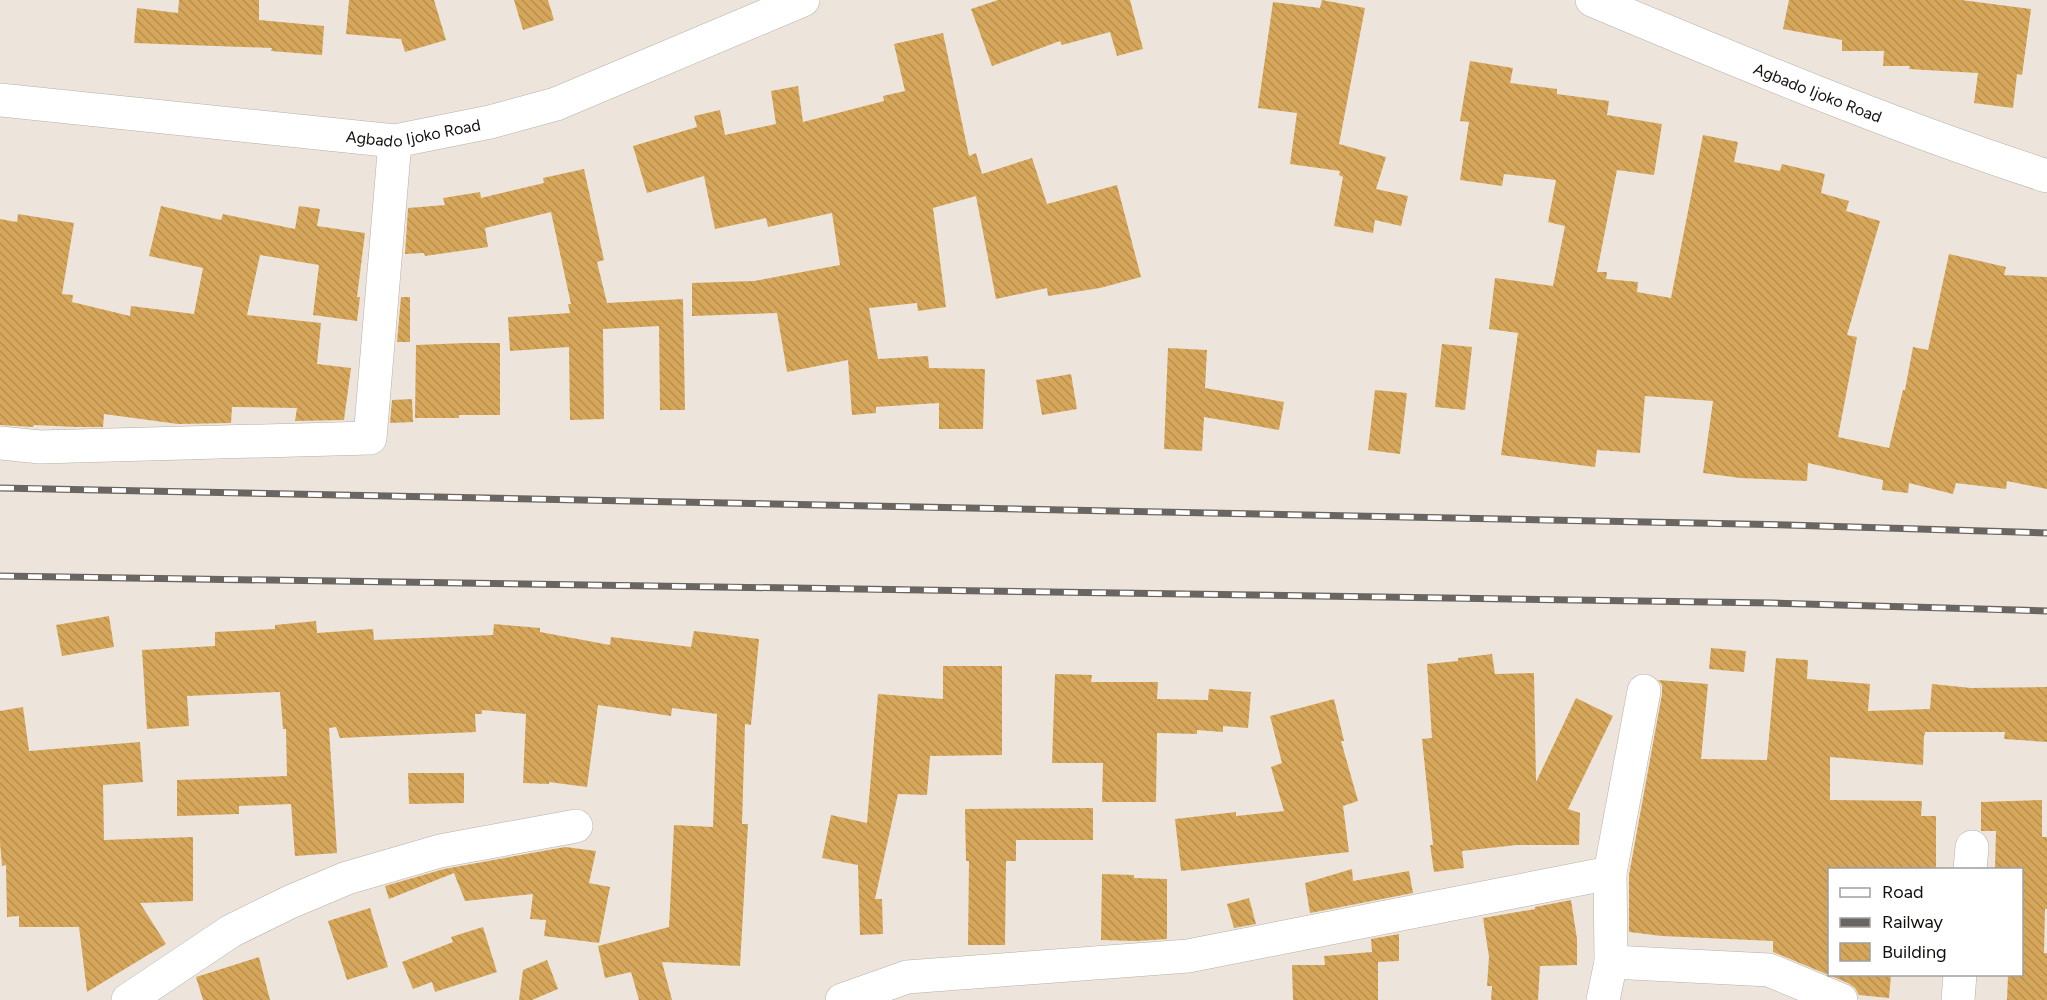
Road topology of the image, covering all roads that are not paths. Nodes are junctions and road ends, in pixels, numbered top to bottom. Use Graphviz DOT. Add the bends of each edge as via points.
graph roads {
  1 [pos="802,0"];
  2 [pos="1592,0"];
  3 [pos="0,100"];
  4 [pos="395,141"];
  5 [pos="2047,176"];
  6 [pos="0,443"];
  7 [pos="1644,691"];
  8 [pos="576,826"];
  9 [pos="1610,873"];
  10 [pos="1611,962"];
  11 [pos="1960,976"];
  12 [pos="906,989"];
  13 [pos="128,1000"];
  14 [pos="842,1000"];
  15 [pos="1604,1000"];
  16 [pos="1841,1000"];
  17 [pos="1958,1000"];
  1 -- 4 [label="street, Agbado Ijoko Road" via="556,104"];
  2 -- 5 [label="street, Agbado Ijoko Road" via="1757,69"];
  3 -- 4 [label="street, Agbado Ijoko Road"];
  4 -- 6 [label="street" via="370,438 40,447"];
  7 -- 9 [label="street"];
  8 -- 13 [label="street" via="440,851 347,878 231,931"];
  9 -- 10 [label="street"];
  9 -- 12 [label="street" via="1188,956"];
  10 -- 15 [label="street"];
  10 -- 16 [label="street" via="1769,970"];
  11 -- 17 [label="street"];
  12 -- 14 [label="street"];
}
